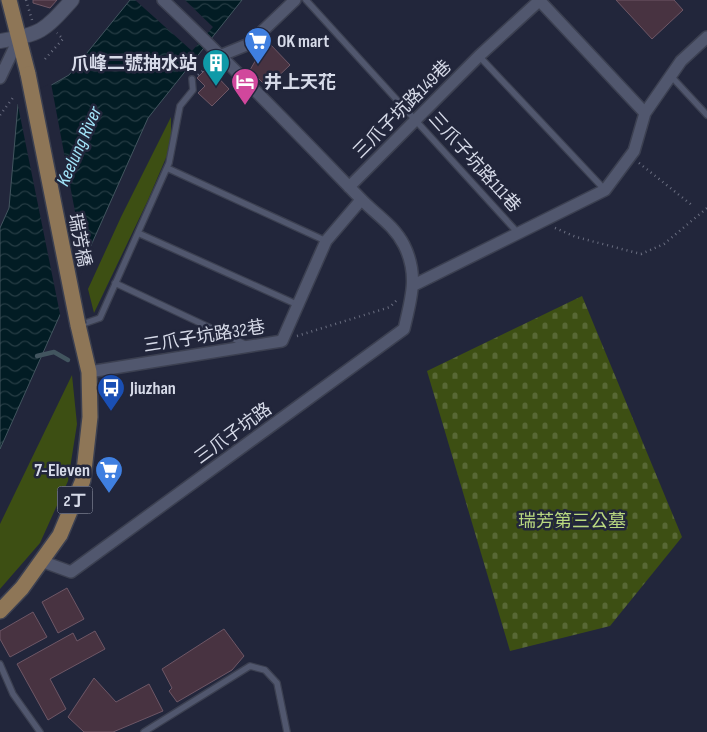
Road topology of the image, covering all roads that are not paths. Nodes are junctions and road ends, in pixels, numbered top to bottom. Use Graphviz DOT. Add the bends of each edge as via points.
graph roads {
  1 [pos="9,0"];
  2 [pos="72,0"];
  3 [pos="162,0"];
  4 [pos="295,0"];
  5 [pos="306,0"];
  6 [pos="540,0"];
  7 [pos="19,38"];
  8 [pos="0,41"];
  9 [pos="705,43"];
  10 [pos="222,55"];
  11 [pos="479,56"];
  12 [pos="670,75"];
  13 [pos="0,78"];
  14 [pos="192,79"];
  15 [pos="645,113"];
  16 [pos="707,115"];
  17 [pos="417,120"];
  18 [pos="167,168"];
  19 [pos="349,187"];
  20 [pos="605,190"];
  21 [pos="361,200"];
  22 [pos="138,233"];
  23 [pos="519,234"];
  24 [pos="326,241"];
  25 [pos="116,283"];
  26 [pos="414,285"];
  27 [pos="296,304"];
  28 [pos="78,325"];
  29 [pos="249,346"];
  30 [pos="89,372"];
  31 [pos="41,561"];
  32 [pos="0,612"];
  33 [pos="0,664"];
  34 [pos="40,732"];
  35 [pos="144,732"];
  36 [pos="287,732"];
  1 -- 7 [label="main road, 2丁"];
  2 -- 7 [label="street" via="48,26"];
  3 -- 10 [label="street, 三爪子坑路"];
  4 -- 10 [label="street" via="249,44"];
  5 -- 17 [label="lane, 三爪子坑路111巷"];
  6 -- 11 [label="street, 三爪子坑路149巷"];
  6 -- 15 [label="street"];
  7 -- 8 [label="street"];
  7 -- 13 [label="street"];
  7 -- 28 [label="main road, 瑞芳橋 / 2丁, bridge"];
  9 -- 12 [label="street" via="681,61"];
  10 -- 19 [label="street, 三爪子坑路"];
  11 -- 17 [label="street, 三爪子坑路149巷"];
  11 -- 20 [label="lane"];
  12 -- 15 [label="street"];
  12 -- 16 [label="lane"];
  14 -- 18 [label="lane" via="193,90 180,106"];
  15 -- 20 [label="street" via="634,151"];
  17 -- 19 [label="street, 三爪子坑路149巷"];
  17 -- 23 [label="lane, 三爪子坑路111巷"];
  18 -- 22 [label="lane"];
  18 -- 24 [label="lane"];
  19 -- 21 [label="street, 三爪子坑路"];
  20 -- 23 [label="street"];
  21 -- 24 [label="street, 三爪子坑路32巷"];
  21 -- 26 [label="street, 三爪子坑路" via="386,221 404,245"];
  22 -- 25 [label="lane"];
  22 -- 27 [label="lane"];
  23 -- 26 [label="street"];
  24 -- 27 [label="street, 三爪子坑路32巷"];
  25 -- 28 [label="lane" via="100,318"];
  25 -- 29 [label="lane"];
  26 -- 31 [label="street, 三爪子坑路" via="404,330 71,572"];
  27 -- 29 [label="street, 三爪子坑路32巷" via="282,341"];
  28 -- 30 [label="main road, 2丁"];
  29 -- 30 [label="street, 三爪子坑路32巷"];
  30 -- 31 [label="main road, 2丁" via="90,417 83,480 60,535"];
  31 -- 32 [label="main road, 2丁"];
  33 -- 34 [label="lane" via="13,694"];
  35 -- 36 [label="lane" via="250,666 265,670 277,684"];
}
